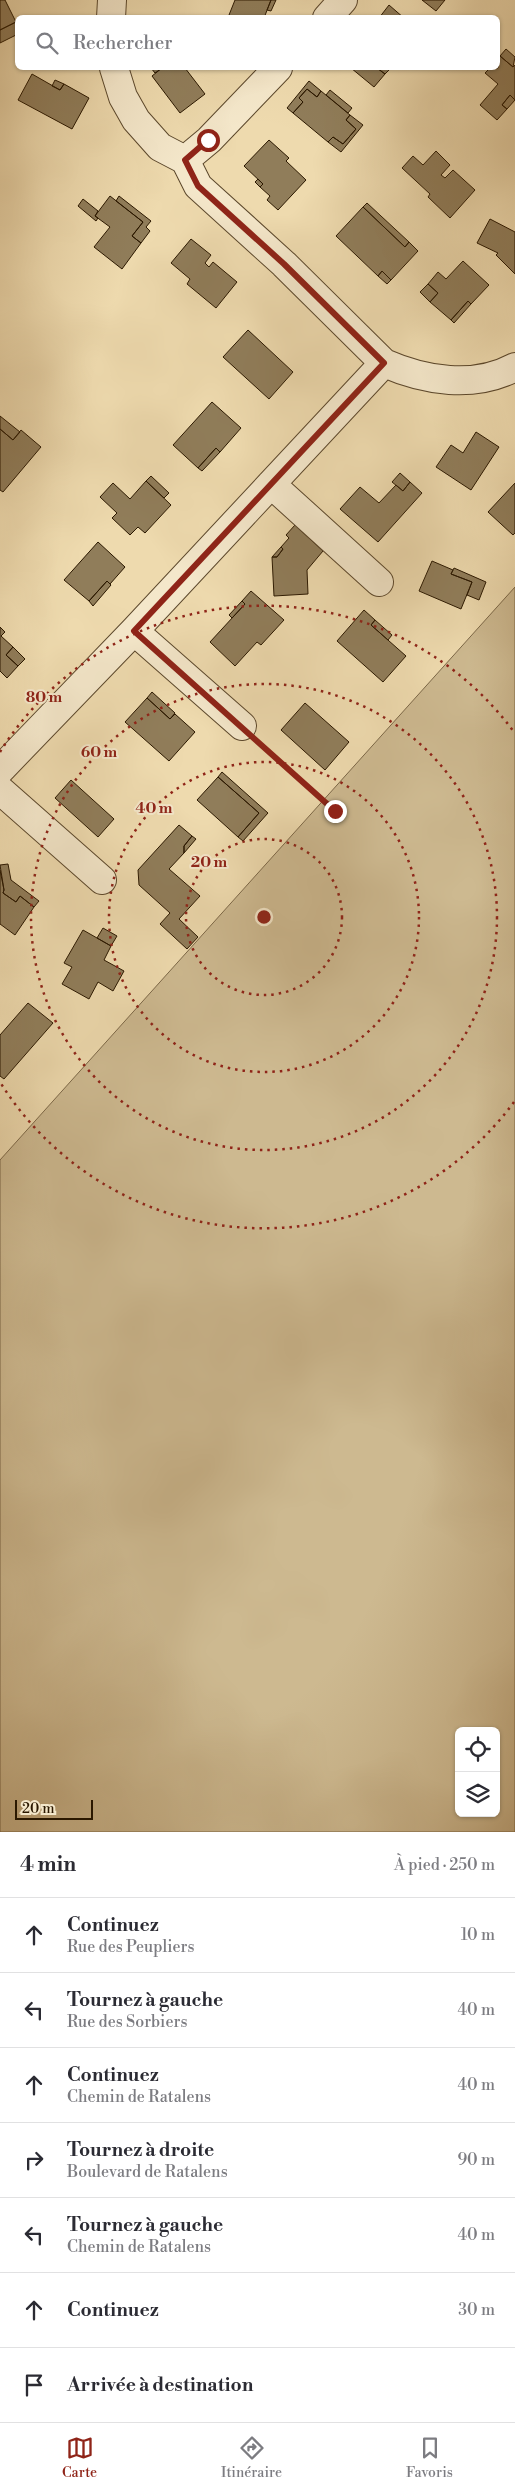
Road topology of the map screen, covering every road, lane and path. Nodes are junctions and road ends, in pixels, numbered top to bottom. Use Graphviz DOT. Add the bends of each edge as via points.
graph roads {
  1 [pos="112,0"];
  2 [pos="343,0"];
  3 [pos="111,15"];
  4 [pos="329,15"];
  5 [pos="115,70"];
  6 [pos="276,70"];
  7 [pos="185,160"];
  8 [pos="384,363"];
  9 [pos="515,367"];
  10 [pos="271,484"];
  11 [pos="379,582"];
  12 [pos="134,631"];
  13 [pos="242,726"];
  14 [pos="0,770"];
  15 [pos="0,790"];
  16 [pos="335,811"];
  17 [pos="102,880"];
  1 -- 3 [label="street"];
  2 -- 4 [label="street"];
  5 -- 7 [label="street" via="123,97 136,120 160,147"];
  6 -- 7 [label="street"];
  7 -- 8 [label="street" via="198,186 284,264"];
  8 -- 9 [label="street" via="437,380 472,380 504,373"];
  8 -- 10 [label="street"];
  10 -- 11 [label="street"];
  10 -- 12 [label="street"];
  12 -- 13 [label="street"];
  12 -- 14 [label="street"];
  13 -- 16 [label="path"];
  15 -- 17 [label="street"];
}
